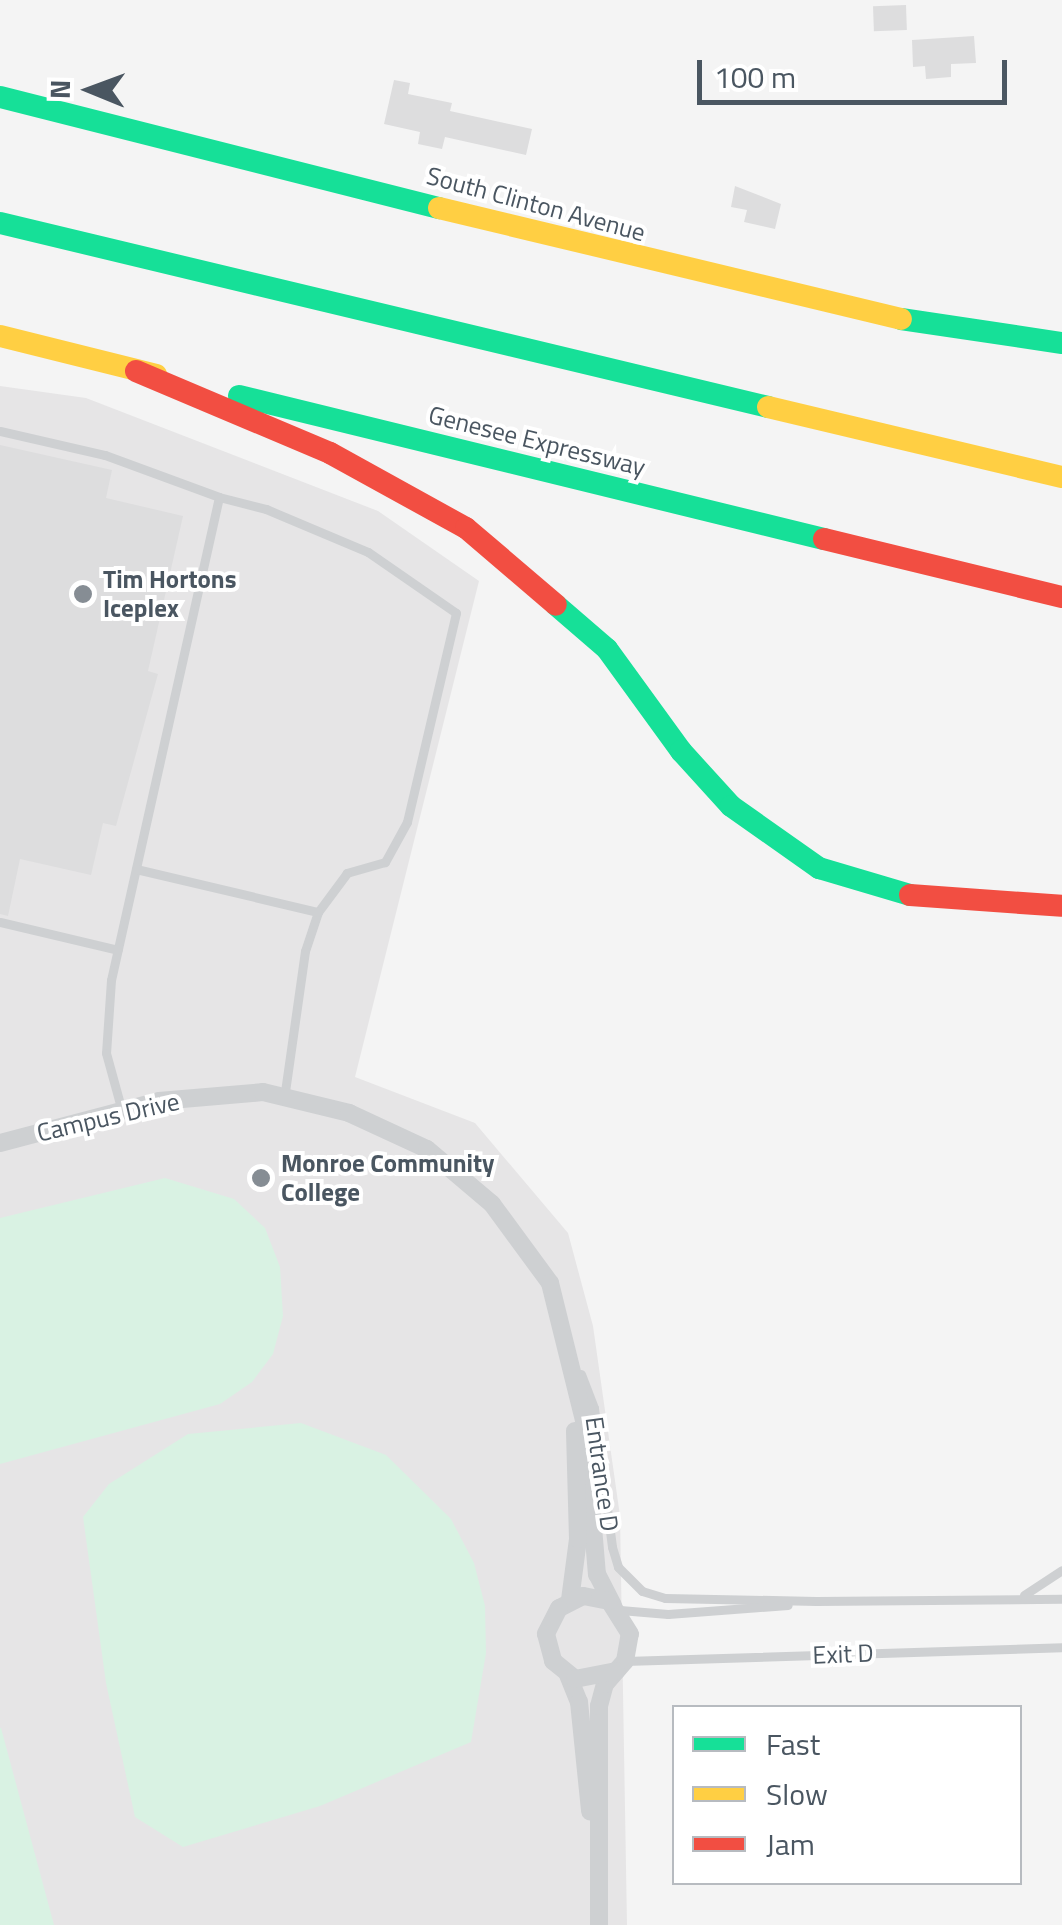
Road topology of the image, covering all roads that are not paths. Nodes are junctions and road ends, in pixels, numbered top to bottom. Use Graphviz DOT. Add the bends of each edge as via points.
graph roads {
  1 [pos="0,98"];
  2 [pos="0,223"];
  3 [pos="0,336"];
  4 [pos="1062,344"];
  5 [pos="136,370"];
  6 [pos="0,432"];
  7 [pos="1062,476"];
  8 [pos="219,496"];
  9 [pos="1062,597"];
  10 [pos="136,869"];
  11 [pos="1062,906"];
  12 [pos="318,912"];
  13 [pos="0,922"];
  14 [pos="118,950"];
  15 [pos="284,1098"];
  16 [pos="122,1111"];
  17 [pos="0,1144"];
  18 [pos="573,1355"];
  19 [pos="1062,1570"];
  20 [pos="1024,1595"];
  21 [pos="1062,1599"];
  22 [pos="570,1600"];
  23 [pos="816,1601"];
  24 [pos="617,1607"];
  25 [pos="1062,1647"];
  26 [pos="620,1666"];
  27 [pos="568,1675"];
  28 [pos="596,1846"];
  29 [pos="599,1925"];
  1 -- 4 [label="main road, South Clinton Avenue" via="795,298 988,337"];
  2 -- 7 [label="main road"];
  3 -- 5 [label="main road, Genesee Expressway"];
  5 -- 9 [label="main road, Genesee Expressway"];
  5 -- 11 [label="main road" via="330,453 466,528 607,650 731,806 819,868 932,902"];
  6 -- 8 [label="lane" via="105,456"];
  8 -- 10 [label="lane"];
  8 -- 12 [label="lane" via="368,552 456,613 407,822 386,862 347,872"];
  10 -- 12 [label="lane"];
  10 -- 14 [label="lane"];
  12 -- 15 [label="lane" via="305,951"];
  13 -- 14 [label="lane"];
  14 -- 16 [label="lane" via="106,1053"];
  15 -- 16 [label="street, Campus Drive" via="263,1092"];
  15 -- 18 [label="street, Campus Drive" via="348,1113 427,1149 492,1204 550,1283"];
  16 -- 17 [label="street, Campus Drive"];
  18 -- 22 [label="street, Campus Drive" via="578,1539"];
  18 -- 23 [label="lane, Entrance D" via="594,1408 612,1547 629,1579 665,1598"];
  18 -- 24 [label="street, Campus Drive" via="598,1574"];
  19 -- 20 [label="lane"];
  20 -- 21 [label="lane, Entrance D"];
  20 -- 23 [label="lane, Entrance D"];
  22 -- 24 [label="street" via="597,1597"];
  22 -- 27 [label="street" via="546,1634 553,1662"];
  23 -- 24 [label="lane, Entrance D" via="718,1612"];
  24 -- 26 [label="street" via="630,1634"];
  25 -- 26 [label="lane, Exit D"];
  26 -- 27 [label="street" via="589,1681"];
  26 -- 28 [label="street" via="599,1706"];
  27 -- 28 [label="street" via="579,1702"];
  28 -- 29 [label="street"];
}
